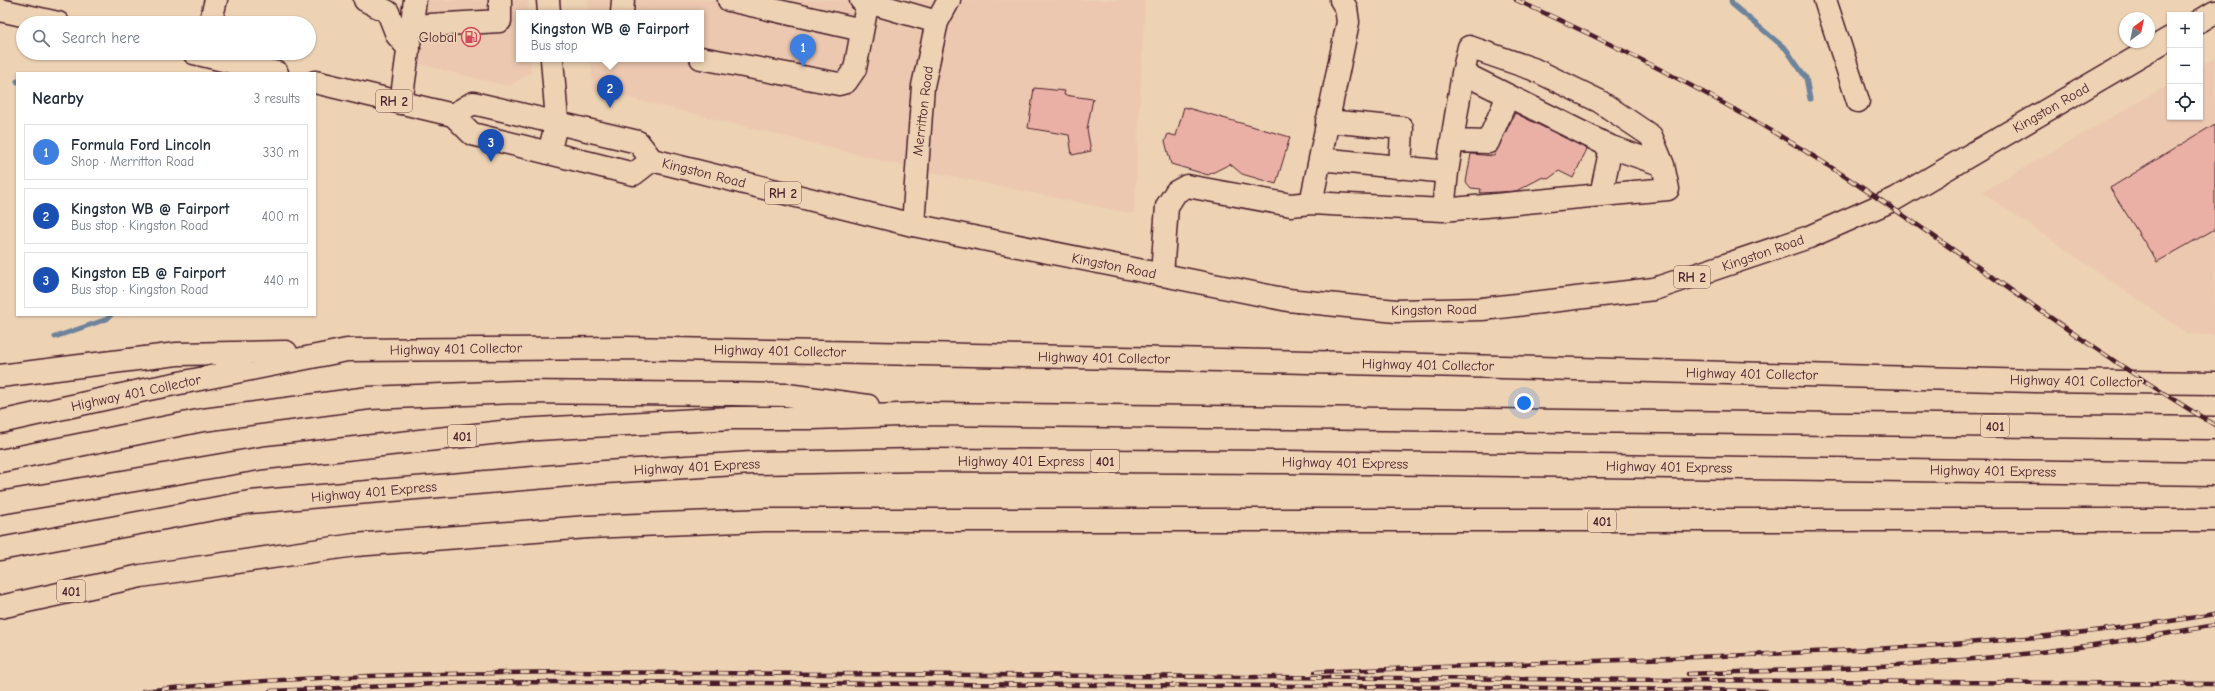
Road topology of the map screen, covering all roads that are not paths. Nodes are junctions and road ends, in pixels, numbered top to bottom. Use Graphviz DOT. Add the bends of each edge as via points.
graph roads {
  1 [pos="216,0"];
  2 [pos="366,0"];
  3 [pos="415,0"];
  4 [pos="500,0"];
  5 [pos="548,0"];
  6 [pos="623,0"];
  7 [pos="729,0"];
  8 [pos="949,0"];
  9 [pos="1341,0"];
  10 [pos="1825,0"];
  11 [pos="866,1"];
  12 [pos="0,10"];
  13 [pos="549,10"];
  14 [pos="622,10"];
  15 [pos="2215,12"];
  16 [pos="27,16"];
  17 [pos="212,16"];
  18 [pos="2203,19"];
  19 [pos="937,22"];
  20 [pos="412,26"];
  21 [pos="862,30"];
  22 [pos="2167,40"];
  23 [pos="409,49"];
  24 [pos="704,59"];
  25 [pos="224,60"];
  26 [pos="552,62"];
  27 [pos="273,72"];
  28 [pos="1463,73"];
  29 [pos="316,82"];
  30 [pos="1508,96"];
  31 [pos="1858,101"];
  32 [pos="401,103"];
  33 [pos="453,115"];
  34 [pos="557,121"];
  35 [pos="1327,121"];
  36 [pos="1453,140"];
  37 [pos="1611,147"];
  38 [pos="549,153"];
  39 [pos="1320,159"];
  40 [pos="652,160"];
  41 [pos="1663,165"];
  42 [pos="1400,168"];
  43 [pos="1447,172"];
  44 [pos="1601,195"];
  45 [pos="1312,203"];
  46 [pos="1443,210"];
  47 [pos="913,225"];
  48 [pos="1162,275"];
  49 [pos="347,350"];
  50 [pos="0,376"];
  51 [pos="2215,383"];
  52 [pos="928,414"];
  53 [pos="0,422"];
  54 [pos="2215,428"];
  55 [pos="0,461"];
  56 [pos="2215,474"];
  57 [pos="0,503"];
  58 [pos="2215,520"];
  59 [pos="0,549"];
  60 [pos="0,607"];
  1 -- 17 [label="main road"];
  2 -- 23 [label="main road" via="388,12 397,35"];
  3 -- 20 [label="main road"];
  4 -- 20 [label="main road" via="500,21"];
  5 -- 13 [label="main road"];
  6 -- 14 [label="main road"];
  7 -- 21 [label="main road"];
  8 -- 19 [label="main road, Merritton Road"];
  9 -- 35 [label="main road" via="1346,8 1348,22"];
  10 -- 31 [label="main road"];
  11 -- 19 [label="main road"];
  11 -- 21 [label="main road"];
  12 -- 16 [label="main road"];
  15 -- 18 [label="main road"];
  19 -- 47 [label="main road, Merritton Road" via="923,86"];
  20 -- 23 [label="main road"];
  21 -- 24 [label="main road" via="852,76 839,84"];
  22 -- 48 [label="main road, Kingston Road / RH 2" via="1895,199 1802,240 1654,289 1482,309 1396,311 1288,300"];
  23 -- 32 [label="main road"];
  25 -- 27 [label="main road"];
  26 -- 34 [label="main road"];
  28 -- 30 [label="main road"];
  28 -- 36 [label="main road"];
  28 -- 41 [label="main road" via="1469,47 1533,70 1599,101 1651,136"];
  29 -- 32 [label="main road, RH 2"];
  30 -- 36 [label="main road" via="1488,142"];
  30 -- 37 [label="main road"];
  32 -- 33 [label="main road, RH 2"];
  33 -- 34 [label="main road, Kingston Road" via="473,103"];
  33 -- 38 [label="main road, Kingston Road" via="472,134"];
  34 -- 38 [label="main road"];
  34 -- 40 [label="main road, Kingston Road" via="638,142"];
  35 -- 39 [label="main road"];
  35 -- 42 [label="main road" via="1402,128"];
  36 -- 43 [label="main road"];
  37 -- 41 [label="main road"];
  37 -- 44 [label="main road"];
  38 -- 40 [label="main road, Kingston Road" via="634,174"];
  39 -- 42 [label="main road"];
  39 -- 45 [label="main road"];
  40 -- 47 [label="main road, Kingston Road / RH 2"];
  41 -- 44 [label="main road" via="1668,189"];
  42 -- 43 [label="main road"];
  43 -- 46 [label="main road"];
  44 -- 46 [label="main road"];
  45 -- 46 [label="main road"];
  45 -- 48 [label="main road" via="1291,206 1187,186 1176,192 1167,206"];
  47 -- 48 [label="main road, Kingston Road / RH 2"];
  49 -- 50 [label="main road" via="177,354"];
  49 -- 51 [label="main road, Highway 401 Collector" via="633,348"];
  49 -- 53 [label="main road, Highway 401 Collector" via="149,389"];
  52 -- 54 [label="main road, 401"];
  52 -- 55 [label="main road" via="787,395 517,392 369,398 203,420"];
  52 -- 57 [label="main road, 401" via="732,418 520,430 263,458"];
  56 -- 59 [label="main road, Highway 401 Express / 401" via="1286,462 920,460 752,463 605,472 250,502"];
  58 -- 60 [label="main road, 401" via="757,520 588,527 355,545 141,576"];
}
